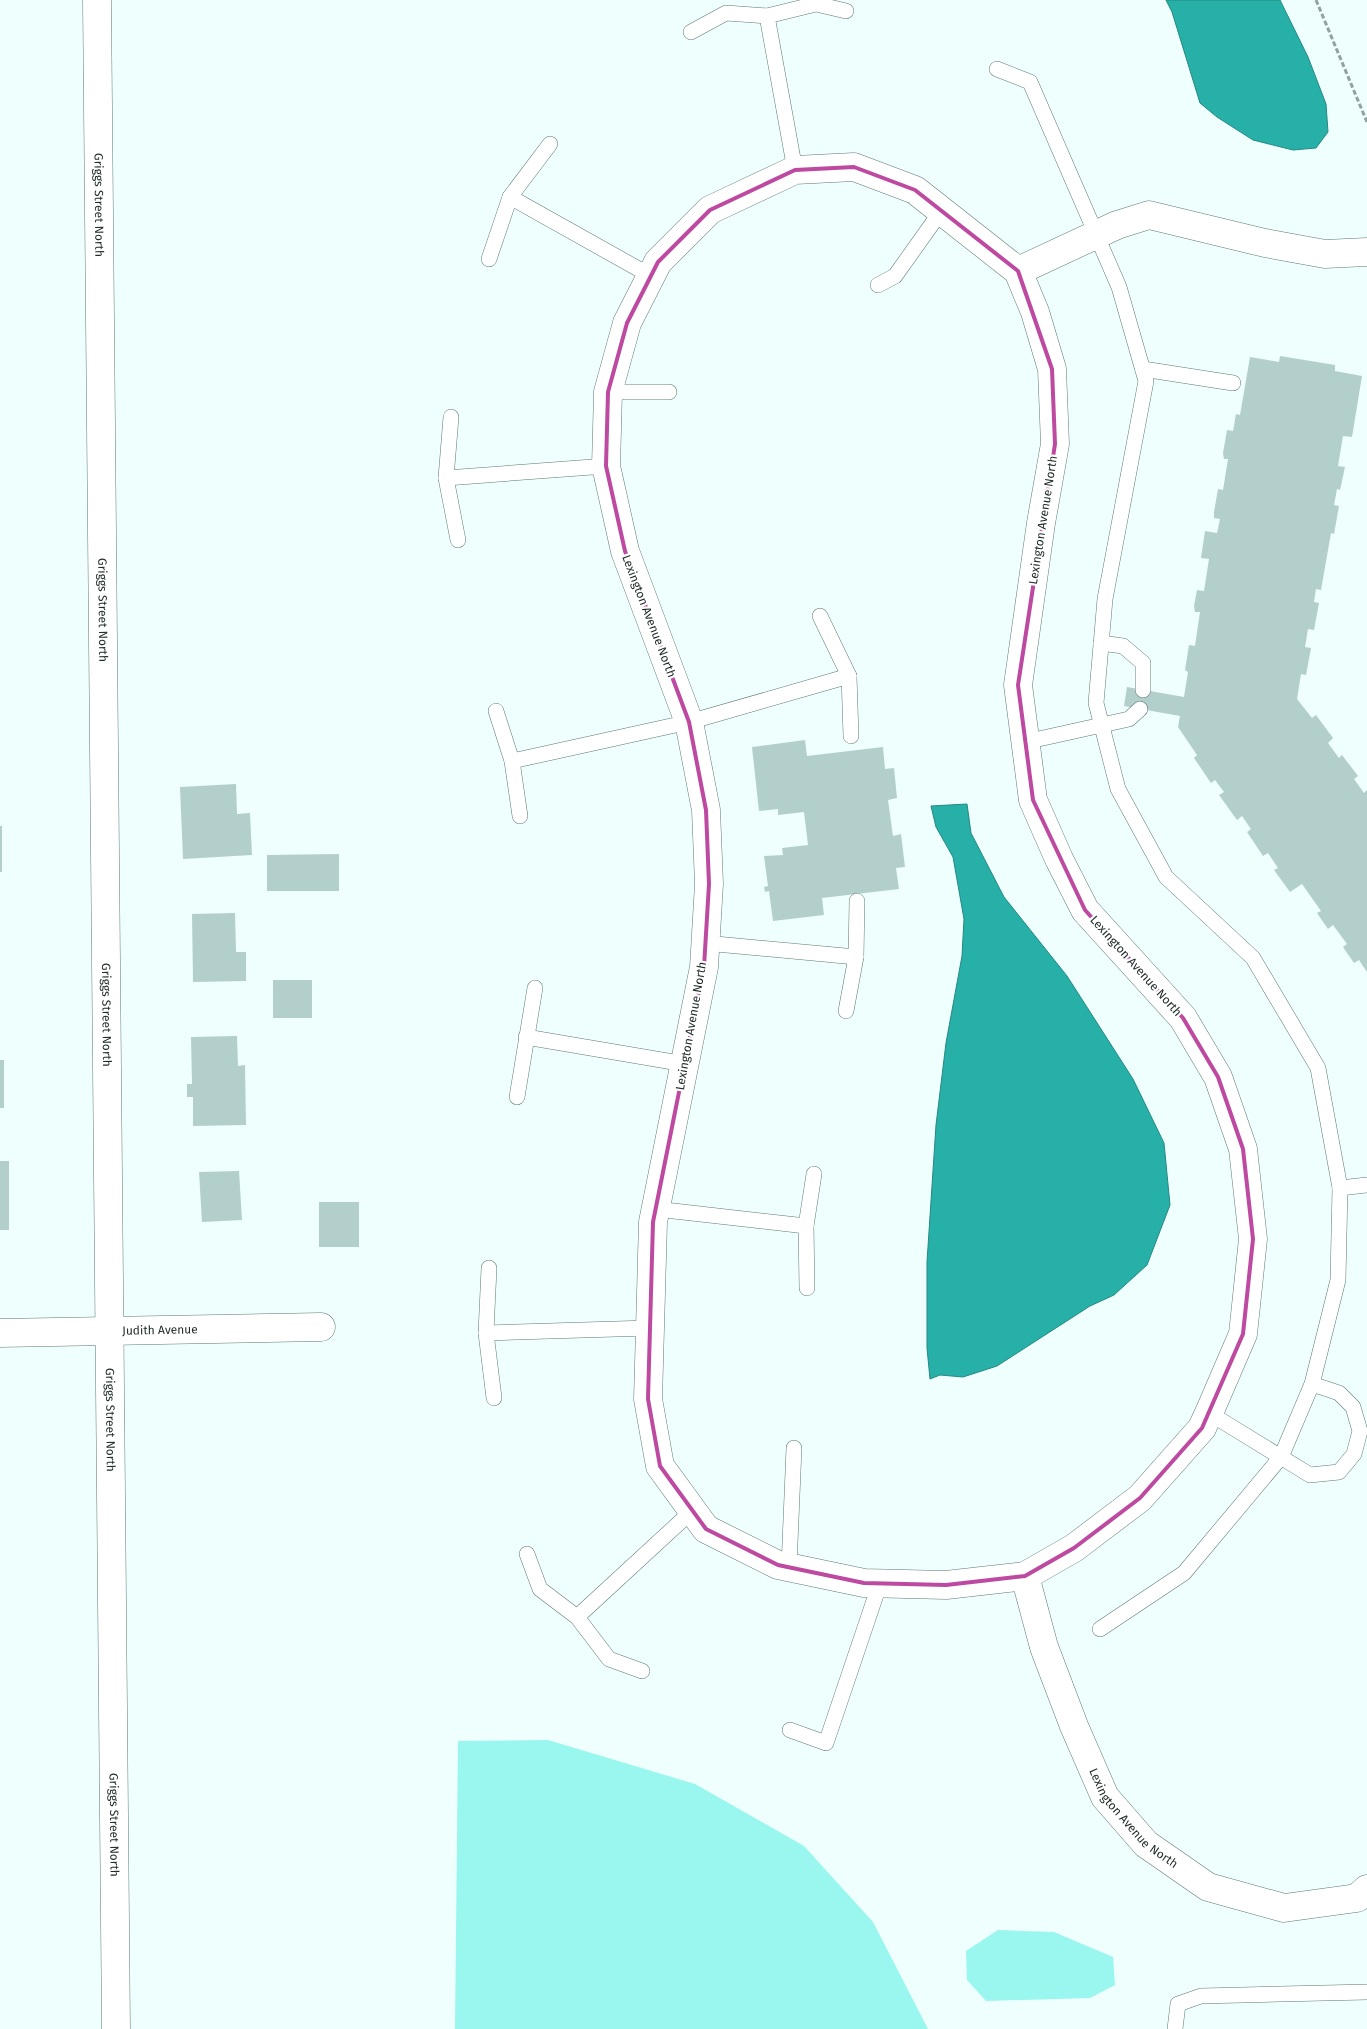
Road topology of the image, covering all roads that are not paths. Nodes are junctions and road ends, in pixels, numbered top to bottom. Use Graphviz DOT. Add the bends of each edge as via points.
graph roads {
  1 [pos="97,0"];
  2 [pos="846,11"];
  3 [pos="767,16"];
  4 [pos="691,32"];
  5 [pos="996,69"];
  6 [pos="550,144"];
  7 [pos="795,170"];
  8 [pos="510,196"];
  9 [pos="942,210"];
  10 [pos="1096,235"];
  11 [pos="1367,252"];
  12 [pos="488,259"];
  13 [pos="1018,271"];
  14 [pos="651,276"];
  15 [pos="878,285"];
  16 [pos="1142,369"];
  17 [pos="1233,383"];
  18 [pos="608,392"];
  19 [pos="669,392"];
  20 [pos="451,418"];
  21 [pos="606,466"];
  22 [pos="446,478"];
  23 [pos="458,540"];
  24 [pos="820,616"];
  25 [pos="1101,642"];
  26 [pos="849,676"];
  27 [pos="1143,690"];
  28 [pos="1140,709"];
  29 [pos="496,711"];
  30 [pos="689,722"];
  31 [pos="1102,726"];
  32 [pos="851,736"];
  33 [pos="1025,742"];
  34 [pos="512,760"];
  35 [pos="520,816"];
  36 [pos="857,901"];
  37 [pos="705,943"];
  38 [pos="856,956"];
  39 [pos="535,988"];
  40 [pos="846,1011"];
  41 [pos="526,1037"];
  42 [pos="685,1064"];
  43 [pos="517,1097"];
  44 [pos="814,1174"];
  45 [pos="1367,1185"];
  46 [pos="1340,1188"];
  47 [pos="656,1209"];
  48 [pos="806,1226"];
  49 [pos="489,1268"];
  50 [pos="807,1288"];
  51 [pos="321,1328"];
  52 [pos="649,1328"];
  53 [pos="0,1333"];
  54 [pos="110,1333"];
  55 [pos="486,1333"];
  56 [pos="1312,1384"];
  57 [pos="494,1398"];
  58 [pos="1209,1413"];
  59 [pos="794,1448"];
  60 [pos="1281,1457"];
  61 [pos="692,1511"];
  62 [pos="527,1554"];
  63 [pos="789,1567"];
  64 [pos="1025,1576"];
  65 [pos="880,1583"];
  66 [pos="577,1617"];
  67 [pos="1100,1629"];
  68 [pos="642,1670"];
  69 [pos="790,1730"];
  70 [pos="1367,1889"];
  71 [pos="1367,1992"];
  72 [pos="116,2029"];
  73 [pos="1175,2029"];
  1 -- 54 [label="street, Griggs Street North"];
  2 -- 3 [label="lane" via="816,4"];
  3 -- 4 [label="lane" via="726,13"];
  3 -- 7 [label="lane"];
  5 -- 10 [label="lane" via="1030,82"];
  6 -- 8 [label="lane"];
  7 -- 9 [label="street, Lexington Avenue North" via="854,168 915,190"];
  7 -- 14 [label="street, Lexington Avenue North" via="710,210 658,262"];
  8 -- 12 [label="lane"];
  8 -- 14 [label="lane"];
  9 -- 13 [label="street, Lexington Avenue North"];
  9 -- 15 [label="lane" via="895,276"];
  10 -- 11 [label="street" via="1149,215 1325,254"];
  10 -- 13 [label="street"];
  10 -- 16 [label="lane" via="1119,287"];
  13 -- 33 [label="street, Lexington Avenue North" via="1035,312 1052,369 1056,444 1041,523 1018,685"];
  14 -- 18 [label="street, Lexington Avenue North" via="627,323"];
  16 -- 17 [label="lane"];
  16 -- 25 [label="lane" via="1146,381 1105,600"];
  18 -- 19 [label="lane"];
  18 -- 21 [label="street, Lexington Avenue North"];
  20 -- 22 [label="lane"];
  21 -- 22 [label="lane"];
  21 -- 30 [label="street, Lexington Avenue North" via="625,551"];
  22 -- 23 [label="lane"];
  24 -- 26 [label="lane"];
  25 -- 27 [label="lane" via="1123,646 1142,664"];
  25 -- 31 [label="lane" via="1096,703"];
  26 -- 30 [label="lane"];
  26 -- 32 [label="lane"];
  28 -- 31 [label="lane" via="1129,719"];
  29 -- 34 [label="lane"];
  30 -- 34 [label="lane"];
  30 -- 37 [label="street, Lexington Avenue North" via="706,810 709,884"];
  31 -- 33 [label="lane"];
  31 -- 46 [label="lane" via="1118,789 1166,877 1253,958 1318,1068"];
  33 -- 58 [label="street, Lexington Avenue North" via="1033,800 1085,910 1183,1018 1218,1077 1243,1149 1253,1239 1243,1334"];
  34 -- 35 [label="lane"];
  36 -- 38 [label="lane"];
  37 -- 38 [label="lane"];
  37 -- 42 [label="street, Lexington Avenue North" via="704,967"];
  38 -- 40 [label="lane"];
  39 -- 41 [label="lane"];
  41 -- 42 [label="lane"];
  41 -- 43 [label="lane"];
  42 -- 47 [label="street, Lexington Avenue North"];
  44 -- 48 [label="lane"];
  45 -- 46 [label="lane"];
  46 -- 56 [label="lane" via="1338,1280"];
  47 -- 48 [label="lane"];
  47 -- 52 [label="street, Lexington Avenue North"];
  48 -- 50 [label="lane"];
  49 -- 55 [label="lane"];
  51 -- 54 [label="street, Judith Avenue"];
  52 -- 55 [label="lane"];
  52 -- 61 [label="street, Lexington Avenue North" via="648,1399 660,1466"];
  53 -- 54 [label="street, Judith Avenue"];
  54 -- 72 [label="street, Griggs Street North"];
  55 -- 57 [label="lane"];
  56 -- 60 [label="lane"];
  56 -- 60 [label="lane" via="1339,1393 1353,1407 1360,1431 1354,1454 1339,1472 1310,1475"];
  58 -- 60 [label="lane"];
  58 -- 64 [label="street, Lexington Avenue North" via="1202,1428 1140,1498 1074,1548"];
  59 -- 63 [label="lane"];
  60 -- 67 [label="lane" via="1184,1573"];
  61 -- 63 [label="street, Lexington Avenue North" via="706,1529 778,1565"];
  61 -- 66 [label="lane"];
  62 -- 66 [label="lane" via="540,1588"];
  63 -- 65 [label="street, Lexington Avenue North" via="864,1583"];
  64 -- 65 [label="street, Lexington Avenue North" via="946,1585"];
  64 -- 70 [label="street, Lexington Avenue North" via="1044,1647 1105,1797 1146,1844 1208,1887 1284,1908 1356,1898"];
  65 -- 69 [label="lane" via="826,1743"];
  66 -- 68 [label="lane" via="608,1659"];
  71 -- 73 [label="lane" via="1202,1996 1178,2004"];
}
